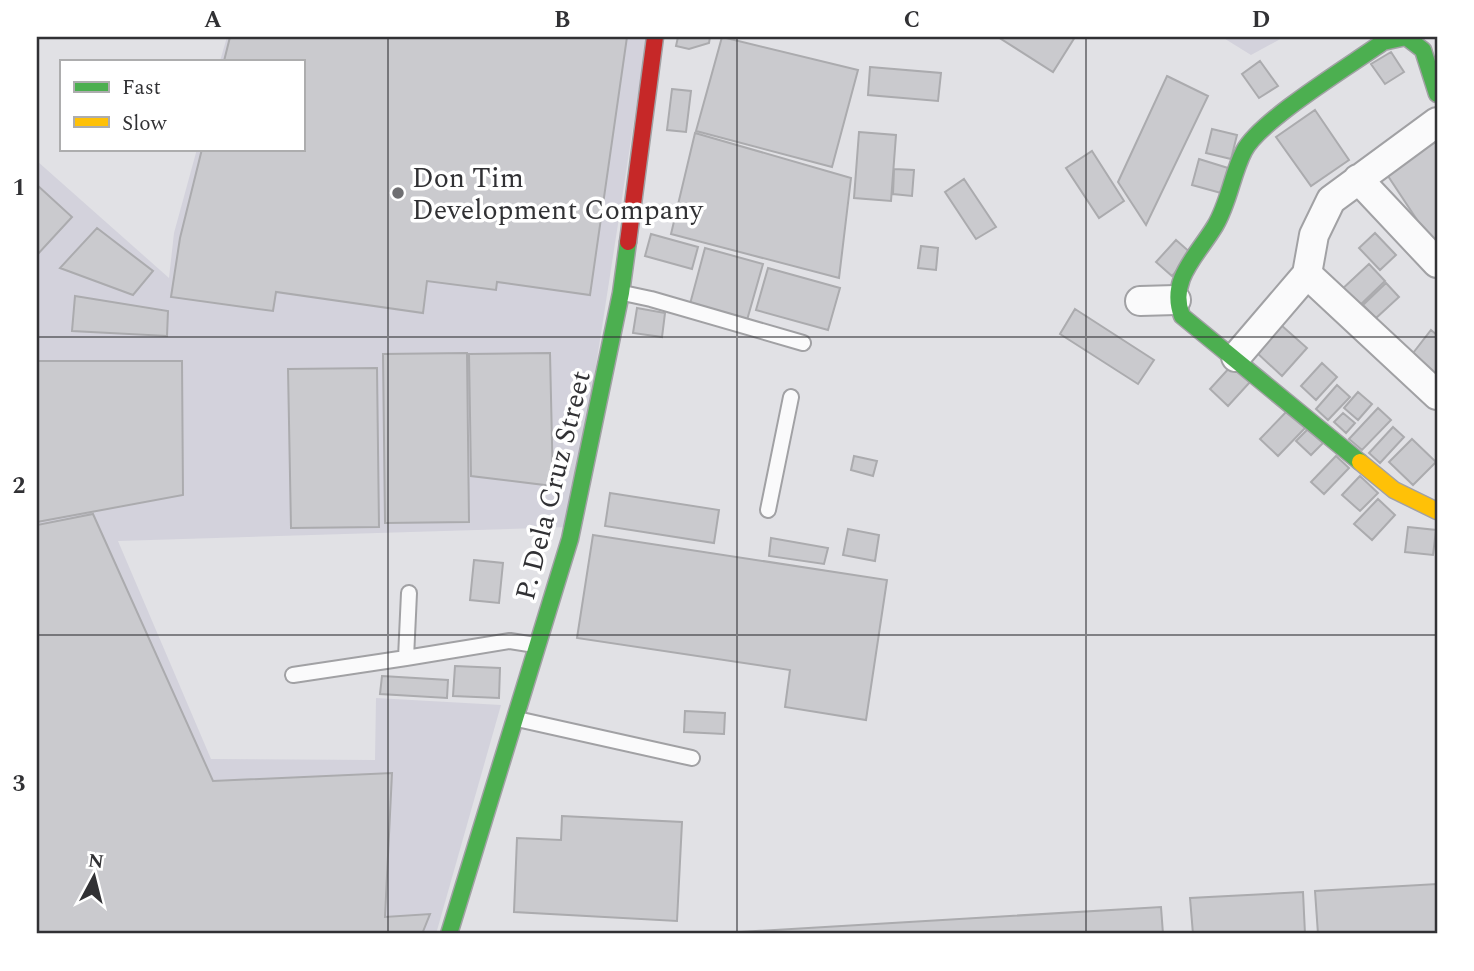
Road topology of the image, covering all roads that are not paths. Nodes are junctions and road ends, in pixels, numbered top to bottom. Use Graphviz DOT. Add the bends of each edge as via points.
graph roads {
  1 [pos="656,37"];
  2 [pos="1406,37"];
  3 [pos="1437,94"];
  4 [pos="1437,122"];
  5 [pos="1358,179"];
  6 [pos="1437,263"];
  7 [pos="1307,274"];
  8 [pos="621,293"];
  9 [pos="1140,300"];
  10 [pos="1176,300"];
  11 [pos="803,343"];
  12 [pos="1236,357"];
  13 [pos="1437,395"];
  14 [pos="791,397"];
  15 [pos="768,510"];
  16 [pos="1437,511"];
  17 [pos="409,593"];
  18 [pos="538,646"];
  19 [pos="407,658"];
  20 [pos="293,674"];
  21 [pos="516,719"];
  22 [pos="692,758"];
  23 [pos="449,934"];
  1 -- 8 [label="street, P. Dela Cruz Street"];
  2 -- 3 [label="street" via="1423,50"];
  2 -- 10 [label="street" via="1383,42 1268,124 1253,141 1233,174 1217,222 1181,278"];
  4 -- 5 [label="street"];
  5 -- 6 [label="street"];
  5 -- 7 [label="street" via="1331,200 1314,235"];
  7 -- 12 [label="street"];
  7 -- 13 [label="street"];
  8 -- 11 [label="lane"];
  8 -- 18 [label="street, P. Dela Cruz Street" via="570,540"];
  9 -- 10 [label="street"];
  10 -- 12 [label="street" via="1182,316"];
  12 -- 16 [label="street" via="1394,490"];
  14 -- 15 [label="lane"];
  17 -- 19 [label="lane"];
  18 -- 19 [label="lane" via="510,641"];
  18 -- 21 [label="street, P. Dela Cruz Street"];
  19 -- 20 [label="lane"];
  21 -- 22 [label="lane"];
  21 -- 23 [label="street, P. Dela Cruz Street"];
}
